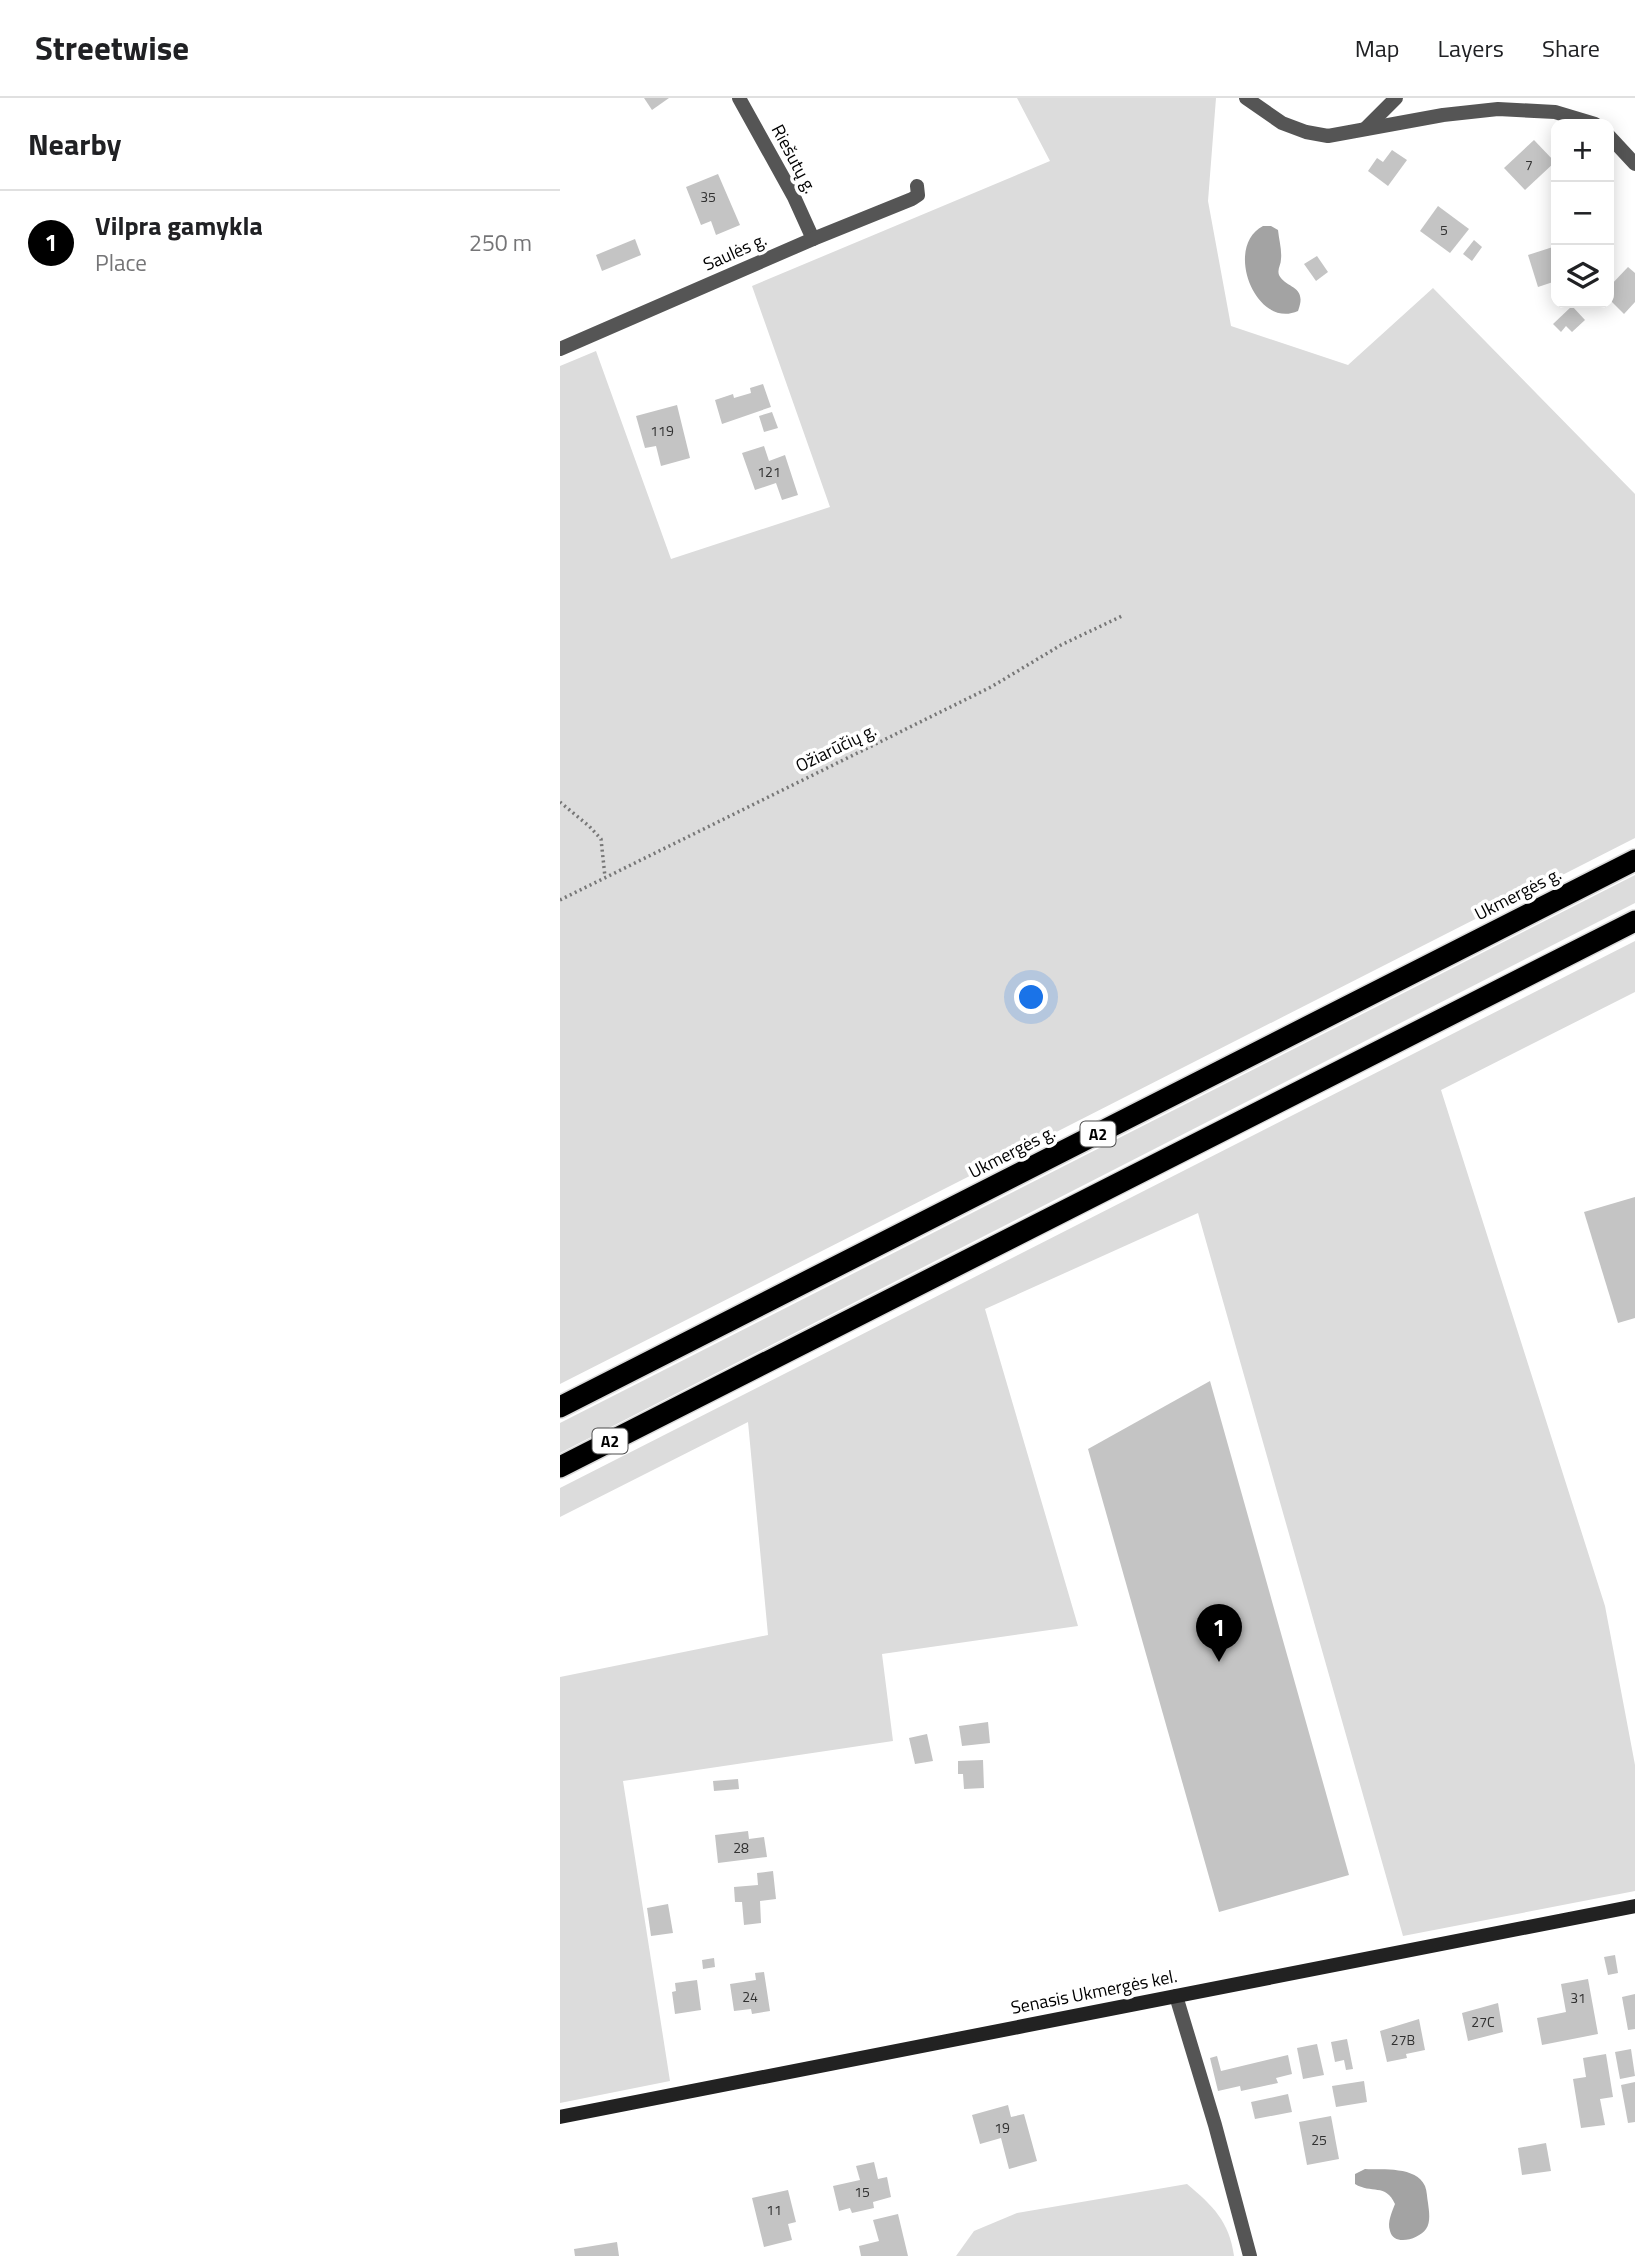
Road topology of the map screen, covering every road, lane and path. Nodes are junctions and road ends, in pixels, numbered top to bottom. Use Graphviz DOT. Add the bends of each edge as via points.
graph roads {
  1 [pos="739,98"];
  2 [pos="1246,98"];
  3 [pos="1396,98"];
  4 [pos="1578,119"];
  5 [pos="1365,129"];
  6 [pos="1614,141"];
  7 [pos="1635,164"];
  8 [pos="917,186"];
  9 [pos="813,239"];
  10 [pos="560,349"];
  11 [pos="1122,616"];
  12 [pos="560,803"];
  13 [pos="1635,860"];
  14 [pos="605,877"];
  15 [pos="560,900"];
  16 [pos="1635,921"];
  17 [pos="560,1407"];
  18 [pos="560,1467"];
  19 [pos="1635,1906"];
  20 [pos="1176,1996"];
  21 [pos="560,2117"];
  22 [pos="1250,2256"];
  1 -- 9 [label="street, Riešutų g."];
  2 -- 5 [label="street" via="1282,123 1306,132 1328,136"];
  3 -- 5 [label="street"];
  4 -- 5 [label="street" via="1555,112 1498,109"];
  6 -- 7 [label="street"];
  8 -- 9 [label="street, Saulės g." via="918,195 912,199"];
  9 -- 10 [label="street, Saulės g."];
  11 -- 14 [label="path, Ožiarūčių g." via="1061,645 991,687"];
  12 -- 14 [label="path" via="601,839"];
  13 -- 17 [label="highway, Ukmergės g. / A2"];
  14 -- 15 [label="path, Ožiarūčių g."];
  16 -- 18 [label="highway, A2"];
  19 -- 20 [label="main road, Senasis Ukmergės kel."];
  20 -- 21 [label="main road, Senasis Ukmergės kel."];
  20 -- 22 [label="street"];
}
